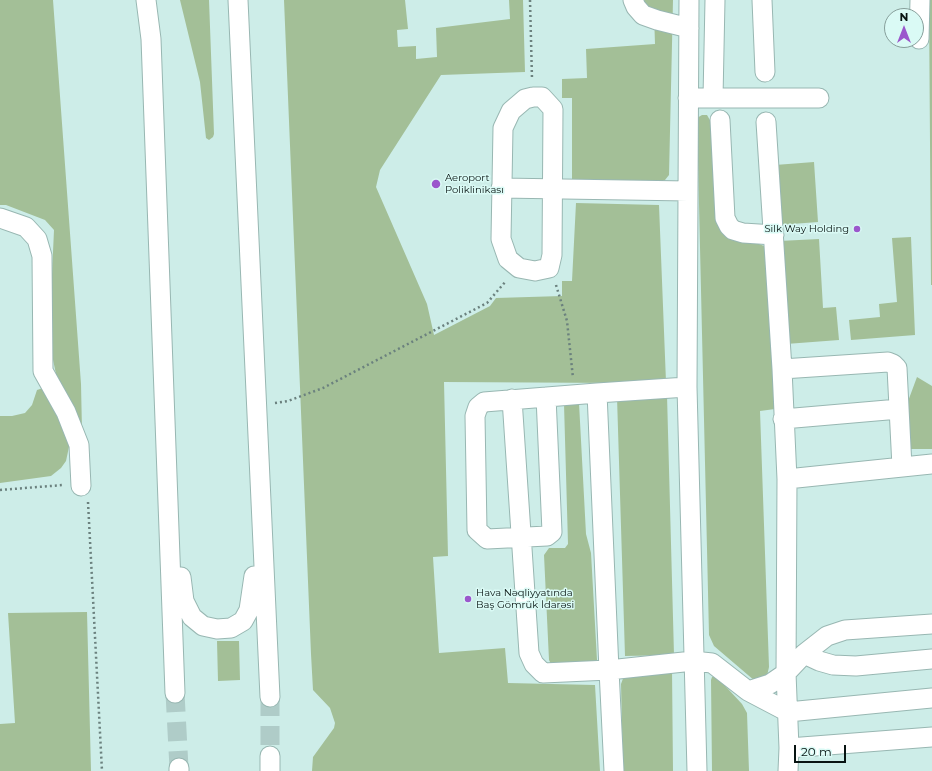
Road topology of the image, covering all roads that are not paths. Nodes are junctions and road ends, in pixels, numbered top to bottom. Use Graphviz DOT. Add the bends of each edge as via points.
graph roads {
  1 [pos="146,0"];
  2 [pos="238,0"];
  3 [pos="633,0"];
  4 [pos="689,0"];
  5 [pos="715,0"];
  6 [pos="762,0"];
  7 [pos="689,28"];
  8 [pos="765,72"];
  9 [pos="688,98"];
  10 [pos="713,98"];
  11 [pos="819,98"];
  12 [pos="720,120"];
  13 [pos="766,122"];
  14 [pos="501,188"];
  15 [pos="553,189"];
  16 [pos="688,191"];
  17 [pos="0,218"];
  18 [pos="774,235"];
  19 [pos="782,369"];
  20 [pos="687,387"];
  21 [pos="597,392"];
  22 [pos="546,397"];
  23 [pos="512,399"];
  24 [pos="899,409"];
  25 [pos="783,419"];
  26 [pos="932,464"];
  27 [pos="902,467"];
  28 [pos="787,479"];
  29 [pos="81,486"];
  30 [pos="169,495"];
  31 [pos="260,495"];
  32 [pos="521,537"];
  33 [pos="932,624"];
  34 [pos="804,654"];
  35 [pos="932,659"];
  36 [pos="693,661"];
  37 [pos="609,670"];
  38 [pos="786,673"];
  39 [pos="748,691"];
  40 [pos="175,693"];
  41 [pos="270,697"];
  42 [pos="932,698"];
  43 [pos="788,712"];
  44 [pos="932,737"];
  45 [pos="789,748"];
  46 [pos="614,771"];
  47 [pos="697,771"];
  48 [pos="788,771"];
  1 -- 30 [label="lane" via="151,39"];
  2 -- 31 [label="lane"];
  3 -- 7 [label="lane" via="643,15"];
  4 -- 7 [label="lane"];
  5 -- 10 [label="lane"];
  6 -- 8 [label="lane"];
  7 -- 9 [label="lane"];
  9 -- 10 [label="lane"];
  9 -- 16 [label="lane"];
  10 -- 11 [label="lane"];
  12 -- 18 [label="lane" via="725,218 728,226 743,233"];
  13 -- 18 [label="lane"];
  14 -- 15 [label="lane"];
  14 -- 15 [label="lane" via="501,239 508,259 519,268 535,270 549,268 552,255"];
  14 -- 15 [label="lane" via="503,128 511,111 525,99 542,97 553,109"];
  15 -- 16 [label="lane"];
  16 -- 20 [label="lane"];
  17 -- 29 [label="lane" via="26,227 36,239 42,256 43,371 66,412 79,445"];
  18 -- 19 [label="lane"];
  19 -- 24 [label="lane" via="888,362 897,368"];
  19 -- 25 [label="lane"];
  20 -- 21 [label="lane"];
  20 -- 36 [label="lane"];
  21 -- 22 [label="lane"];
  21 -- 37 [label="lane"];
  22 -- 23 [label="lane"];
  22 -- 32 [label="lane" via="552,532 547,536"];
  23 -- 32 [label="lane"];
  23 -- 32 [label="lane" via="484,402 478,407 475,416 477,530 487,539"];
  24 -- 25 [label="lane"];
  24 -- 27 [label="lane"];
  25 -- 28 [label="lane"];
  26 -- 27 [label="lane"];
  27 -- 28 [label="lane"];
  28 -- 38 [label="lane"];
  30 -- 31 [label="lane" via="184,601 192,617 203,626 217,629 231,628 243,621 250,610"];
  30 -- 40 [label="lane"];
  31 -- 41 [label="lane"];
  32 -- 37 [label="lane" via="529,653 534,664 543,673"];
  33 -- 34 [label="lane" via="845,630 827,636"];
  34 -- 35 [label="lane" via="819,662 856,666"];
  34 -- 38 [label="lane"];
  36 -- 37 [label="lane"];
  36 -- 39 [label="lane" via="712,663"];
  36 -- 47 [label="lane"];
  37 -- 46 [label="lane"];
  38 -- 39 [label="lane" via="770,684"];
  38 -- 43 [label="lane"];
  39 -- 43 [label="lane"];
  42 -- 43 [label="lane"];
  43 -- 45 [label="lane"];
  44 -- 45 [label="lane"];
  45 -- 48 [label="lane"];
}
